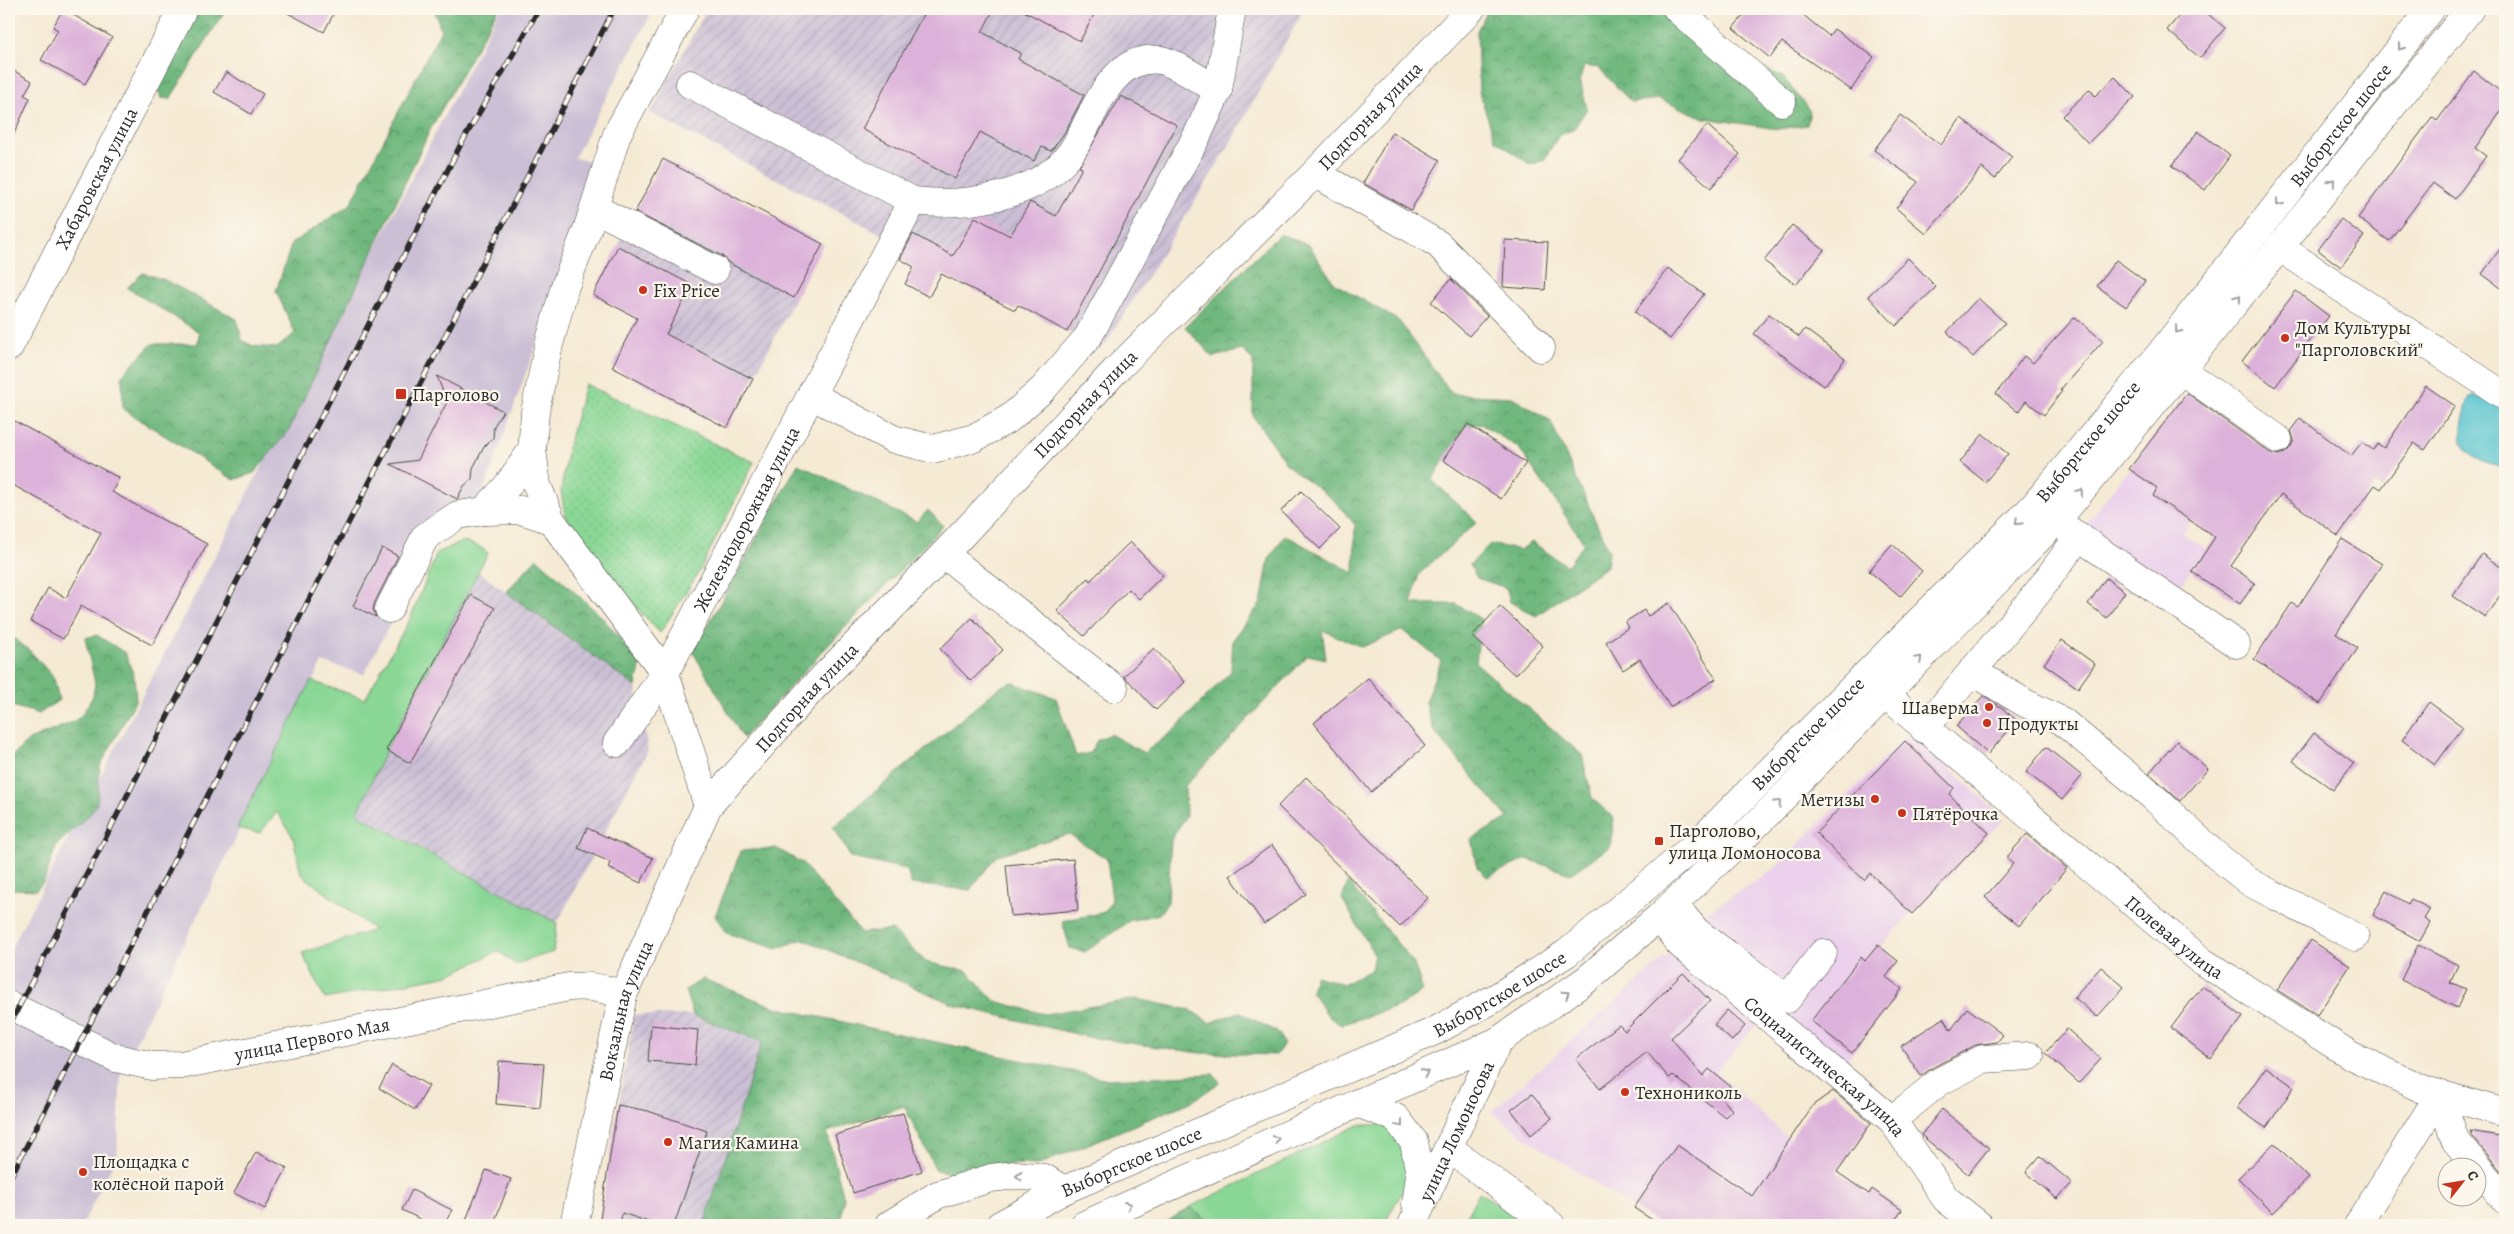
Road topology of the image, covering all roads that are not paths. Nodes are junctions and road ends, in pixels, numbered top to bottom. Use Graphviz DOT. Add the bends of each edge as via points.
graph roads {
  1 [pos="183,9"];
  2 [pos="684,9"];
  3 [pos="1232,9"];
  4 [pos="1471,9"];
  5 [pos="1677,9"];
  6 [pos="2431,9"];
  7 [pos="2470,9"];
  8 [pos="690,84"];
  9 [pos="1218,90"];
  10 [pos="1782,102"];
  11 [pos="1314,173"];
  12 [pos="913,201"];
  13 [pos="594,208"];
  14 [pos="2279,247"];
  15 [pos="715,270"];
  16 [pos="9,347"];
  17 [pos="1541,348"];
  18 [pos="2181,370"];
  19 [pos="811,395"];
  20 [pos="2505,396"];
  21 [pos="2278,439"];
  22 [pos="532,450"];
  23 [pos="471,513"];
  24 [pos="551,520"];
  25 [pos="2056,521"];
  26 [pos="2079,536"];
  27 [pos="944,554"];
  28 [pos="389,609"];
  29 [pos="2236,644"];
  30 [pos="1972,671"];
  31 [pos="665,673"];
  32 [pos="1114,688"];
  33 [pos="1885,694"];
  34 [pos="1924,729"];
  35 [pos="617,743"];
  36 [pos="708,806"];
  37 [pos="1666,911"];
  38 [pos="2355,937"];
  39 [pos="1823,953"];
  40 [pos="624,995"];
  41 [pos="9,1005"];
  42 [pos="1498,1041"];
  43 [pos="2030,1056"];
  44 [pos="2440,1094"];
  45 [pos="1357,1103"];
  46 [pos="2505,1113"];
  47 [pos="1892,1120"];
  48 [pos="1449,1148"];
  49 [pos="1064,1190"];
  50 [pos="2505,1200"];
  51 [pos="1413,1223"];
  52 [pos="574,1225"];
  53 [pos="889,1225"];
  54 [pos="1000,1225"];
  55 [pos="1084,1225"];
  56 [pos="1550,1225"];
  57 [pos="1979,1225"];
  58 [pos="2358,1225"];
  1 -- 16 [label="street, Хабаровская улица"];
  2 -- 13 [label="street" via="617,134"];
  3 -- 9 [label="street"];
  4 -- 11 [label="street, Подгорная улица"];
  5 -- 10 [label="street"];
  6 -- 49 [label="street, Выборгское шоссе, one-way" via="2160,354 2034,507 1699,842 1567,952 1489,1001 1427,1034"];
  14 -- 7 [label="street, Выборгское шоссе, one-way"];
  8 -- 12 [label="street"];
  9 -- 12 [label="street" via="1163,60 1144,60 1115,76 1069,154 1056,168 1035,181 977,201 939,204"];
  9 -- 19 [label="street" via="1198,134 1088,337 1043,389 1010,418 974,438 933,449 893,439"];
  11 -- 17 [label="street" via="1438,244"];
  11 -- 27 [label="street, Подгорная улица" via="1115,371"];
  12 -- 19 [label="street, Железнодорожная улица"];
  13 -- 15 [label="street"];
  13 -- 22 [label="street" via="565,286 547,352 535,412"];
  18 -- 14 [label="street, Выборгское шоссе, one-way"];
  14 -- 20 [label="street"];
  18 -- 21 [label="street"];
  25 -- 18 [label="street, Выборгское шоссе, one-way"];
  19 -- 31 [label="street, Железнодорожная улица"];
  22 -- 23 [label="street" via="508,485"];
  22 -- 24 [label="street" via="537,484"];
  23 -- 24 [label="street" via="521,510"];
  23 -- 28 [label="street" via="426,536"];
  24 -- 31 [label="street"];
  25 -- 26 [label="street"];
  33 -- 25 [label="street, Выборгское шоссе, one-way"];
  26 -- 29 [label="street"];
  26 -- 30 [label="street" via="2038,592"];
  27 -- 32 [label="street"];
  27 -- 36 [label="street, Подгорная улица" via="812,689"];
  30 -- 34 [label="street"];
  30 -- 38 [label="street" via="2025,703 2062,720 2251,883"];
  31 -- 35 [label="street, Железнодорожная улица"];
  31 -- 36 [label="street"];
  33 -- 34 [label="street, Полевая улица"];
  37 -- 33 [label="street, Выборгское шоссе, one-way"];
  34 -- 44 [label="street, Полевая улица" via="2203,962 2352,1056"];
  36 -- 40 [label="street, Вокзальная улица"];
  37 -- 39 [label="street" via="1786,999"];
  42 -- 37 [label="street, Выборгское шоссе, one-way" via="1586,980"];
  37 -- 47 [label="street, Социалистическая улица" via="1680,944"];
  40 -- 41 [label="street, улица Первого Мая" via="596,987 569,987 182,1065 152,1066 116,1058"];
  40 -- 52 [label="street, Вокзальная улица"];
  45 -- 42 [label="street, Выборгское шоссе, one-way"];
  42 -- 48 [label="street, улица Ломоносова"];
  43 -- 47 [label="street" via="1983,1059 1939,1082"];
  44 -- 46 [label="street, Полевая улица"];
  44 -- 50 [label="street" via="2456,1140"];
  44 -- 58 [label="street"];
  45 -- 51 [label="street, улица Ломоносова, one-way" via="1396,1118 1414,1142 1420,1175"];
  55 -- 45 [label="street, Выборгское шоссе, one-way"];
  47 -- 57 [label="street, Социалистическая улица" via="1946,1199"];
  48 -- 51 [label="street, улица Ломоносова"];
  48 -- 56 [label="street"];
  49 -- 53 [label="street, one-way" via="1044,1178 1016,1175 991,1178 937,1195"];
  49 -- 54 [label="street, Выборгское шоссе"];
}
